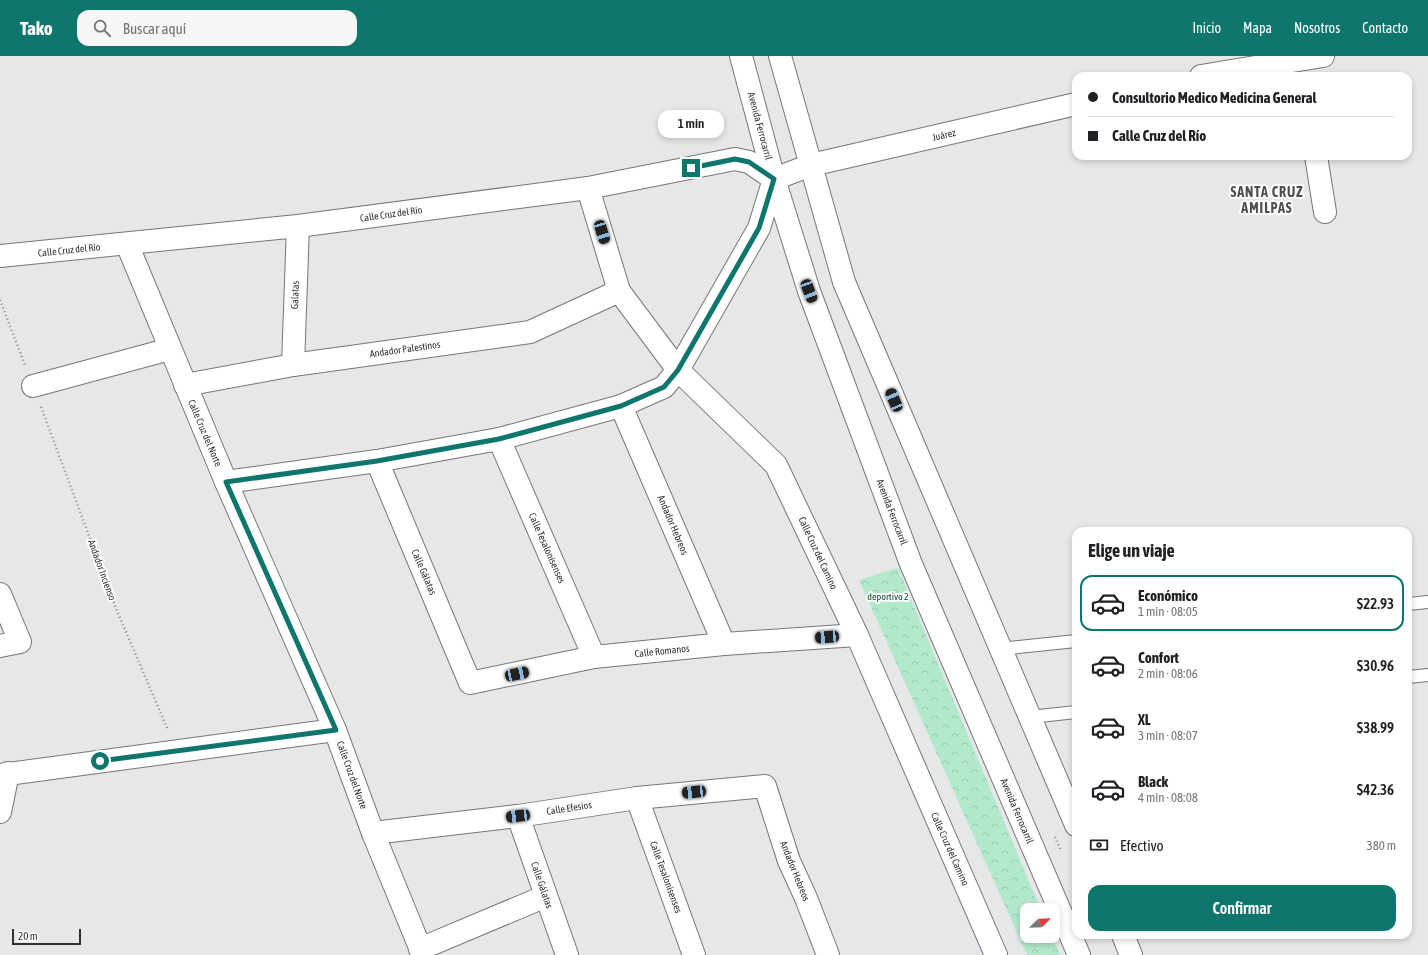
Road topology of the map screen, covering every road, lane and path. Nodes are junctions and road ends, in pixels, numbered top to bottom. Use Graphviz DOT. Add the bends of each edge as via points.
graph roads {
  1 [pos="741,56"];
  2 [pos="780,56"];
  3 [pos="1323,56"];
  4 [pos="1264,61"];
  5 [pos="1301,68"];
  6 [pos="1218,72"];
  7 [pos="1072,105"];
  8 [pos="1317,160"];
  9 [pos="811,165"];
  10 [pos="774,179"];
  11 [pos="588,188"];
  12 [pos="1325,212"];
  13 [pos="298,226"];
  14 [pos="127,244"];
  15 [pos="0,256"];
  16 [pos="619,291"];
  17 [pos="0,300"];
  18 [pos="170,349"];
  19 [pos="293,364"];
  20 [pos="678,370"];
  21 [pos="185,385"];
  22 [pos="33,386"];
  23 [pos="621,406"];
  24 [pos="499,439"];
  25 [pos="377,461"];
  26 [pos="226,482"];
  27 [pos="0,594"];
  28 [pos="1428,602"];
  29 [pos="1412,604"];
  30 [pos="857,635"];
  31 [pos="1072,641"];
  32 [pos="10,644"];
  33 [pos="724,644"];
  34 [pos="1000,649"];
  35 [pos="594,658"];
  36 [pos="1428,675"];
  37 [pos="1412,677"];
  38 [pos="470,683"];
  39 [pos="1072,712"];
  40 [pos="1030,717"];
  41 [pos="336,730"];
  42 [pos="177,751"];
  43 [pos="4,774"];
  44 [pos="765,786"];
  45 [pos="637,798"];
  46 [pos="0,812"];
  47 [pos="518,816"];
  48 [pos="1072,816"];
  49 [pos="373,833"];
  50 [pos="546,896"];
  51 [pos="1072,939"];
  52 [pos="1072,939"];
  53 [pos="1125,939"];
  54 [pos="421,952"];
  55 [pos="567,955"];
  56 [pos="694,955"];
  57 [pos="828,955"];
  58 [pos="996,955"];
  59 [pos="1079,955"];
  60 [pos="1131,955"];
  1 -- 10 [label="street, Avenida Ferrocarril"];
  2 -- 9 [label="street"];
  3 -- 5 [label="street"];
  4 -- 5 [label="street"];
  4 -- 6 [label="street"];
  7 -- 9 [label="street, Juárez"];
  8 -- 12 [label="street"];
  9 -- 10 [label="street, Juárez"];
  9 -- 34 [label="street" via="844,282"];
  10 -- 11 [label="street, Calle Cruz del Río" via="749,162 735,159"];
  10 -- 20 [label="street" via="759,228"];
  10 -- 51 [label="street, Avenida Ferrocarril" via="809,291 911,564"];
  11 -- 13 [label="street, Calle Cruz del Río"];
  11 -- 16 [label="street, Calle Cruz del Camino"];
  13 -- 14 [label="street, Calle Cruz del Río"];
  13 -- 19 [label="street, Galatas"];
  14 -- 15 [label="street, Calle Cruz del Río"];
  14 -- 18 [label="street, Calle Cruz del Norte"];
  16 -- 19 [label="street, Andador Palestinos" via="530,332"];
  16 -- 20 [label="street, Calle Cruz del Camino"];
  17 -- 22 [label="path, Andador Incienso"];
  18 -- 21 [label="street, Calle Cruz del Norte"];
  18 -- 22 [label="street"];
  19 -- 21 [label="street, Andador Palestinos"];
  20 -- 23 [label="street" via="664,387"];
  20 -- 30 [label="street, Calle Cruz del Camino" via="776,465"];
  21 -- 26 [label="street, Calle Cruz del Norte"];
  22 -- 42 [label="path, Andador Incienso" via="117,611"];
  23 -- 24 [label="street"];
  23 -- 33 [label="street, Andador Hebreos"];
  24 -- 25 [label="street"];
  24 -- 35 [label="street, Calle Tesalonisenses"];
  25 -- 26 [label="street"];
  25 -- 38 [label="street, Calle Gálatas"];
  26 -- 41 [label="street, Calle Cruz del Norte"];
  27 -- 32 [label="street"];
  28 -- 29 [label="lane"];
  30 -- 33 [label="street, Calle Romanos"];
  30 -- 58 [label="street, Calle Cruz del Camino"];
  31 -- 34 [label="lane"];
  33 -- 35 [label="street, Calle Romanos"];
  34 -- 40 [label="street"];
  35 -- 38 [label="street, Calle Romanos"];
  36 -- 37 [label="lane"];
  39 -- 40 [label="lane"];
  40 -- 48 [label="street"];
  41 -- 42 [label="street"];
  41 -- 49 [label="street, Calle Cruz del Norte"];
  42 -- 43 [label="street"];
  43 -- 46 [label="street"];
  44 -- 45 [label="street, Calle Efesios"];
  44 -- 57 [label="street, Andador Hebreos" via="789,861"];
  45 -- 47 [label="street, Calle Efesios"];
  45 -- 56 [label="street, Calle Tesalonisenses"];
  47 -- 49 [label="street, Calle Efesios"];
  47 -- 50 [label="street, Calle Gálatas"];
  49 -- 54 [label="street, Calle Cruz del Norte"];
  50 -- 54 [label="street"];
  50 -- 55 [label="street, Calle Gálatas"];
  52 -- 59 [label="street, Avenida Ferrocarril"];
  53 -- 60 [label="street"];
}
